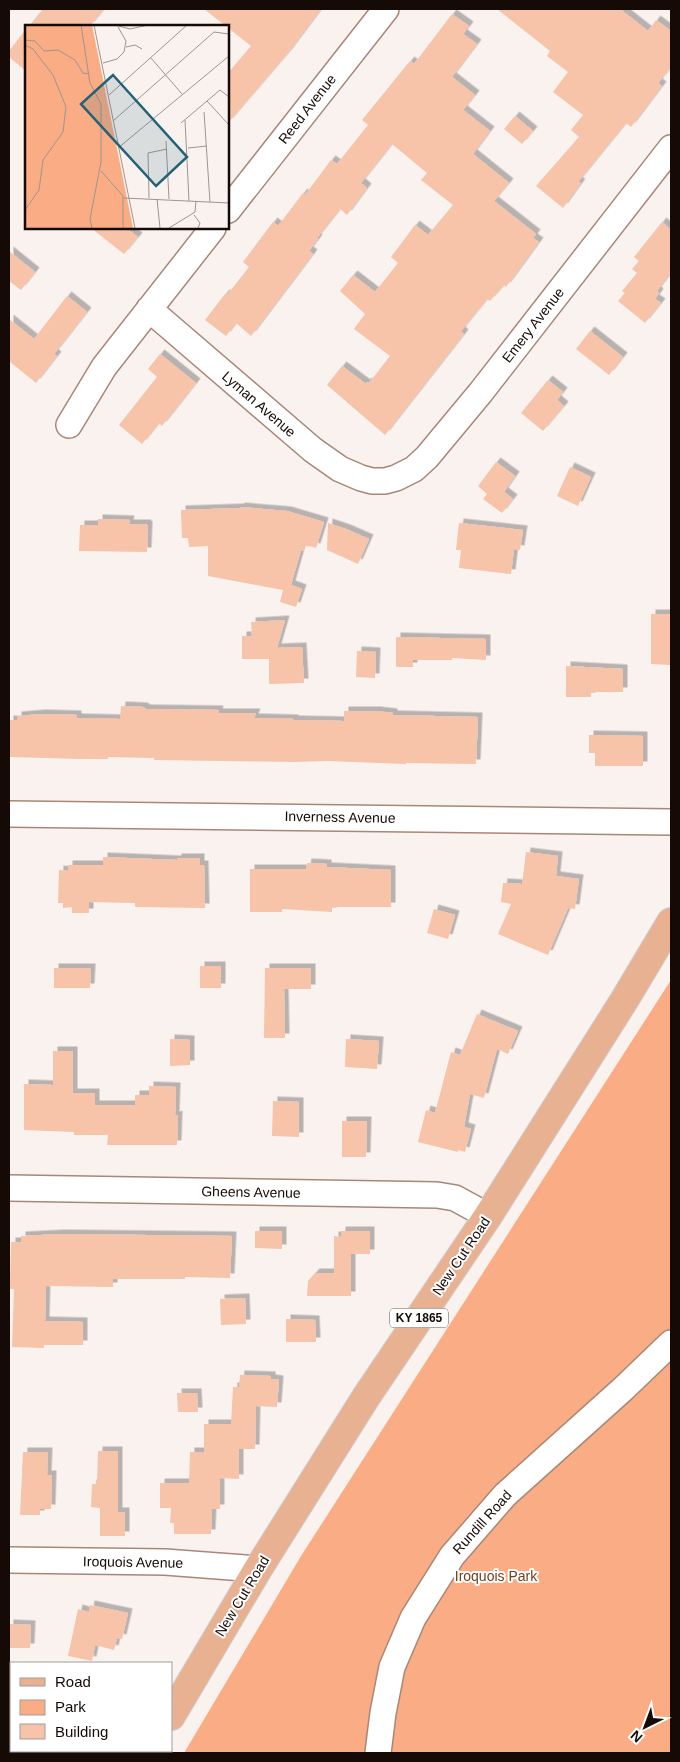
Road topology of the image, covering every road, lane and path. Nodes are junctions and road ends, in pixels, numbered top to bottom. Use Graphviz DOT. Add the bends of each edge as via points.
graph roads {
  1 [pos="386,9"];
  2 [pos="671,148"];
  3 [pos="229,209"];
  4 [pos="212,229"];
  5 [pos="149,309"];
  6 [pos="69,425"];
  7 [pos="378,481"];
  8 [pos="9,814"];
  9 [pos="671,822"];
  10 [pos="671,922"];
  11 [pos="9,1188"];
  12 [pos="488,1216"];
  13 [pos="671,1343"];
  14 [pos="9,1560"];
  15 [pos="258,1569"];
  16 [pos="172,1714"];
  17 [pos="378,1753"];
  1 -- 3 [label="street, Reed Avenue"];
  2 -- 7 [label="street, Emery Avenue" via="427,457 414,469 396,478"];
  4 -- 5 [label="street"];
  5 -- 6 [label="street" via="104,366"];
  5 -- 7 [label="street, Lyman Avenue" via="313,450 340,469"];
  8 -- 9 [label="street, Inverness Avenue"];
  10 -- 12 [label="main road, New Cut Road / KY 1865"];
  11 -- 12 [label="street, Gheens Avenue" via="436,1195 455,1198"];
  12 -- 15 [label="main road, New Cut Road / KY 1865" via="366,1397"];
  13 -- 17 [label="street, Rundill Road" via="505,1495 452,1556 413,1618 392,1667"];
  14 -- 15 [label="street, Iroquois Avenue" via="165,1562"];
  15 -- 16 [label="main road, New Cut Road / KY 1865"];
}
